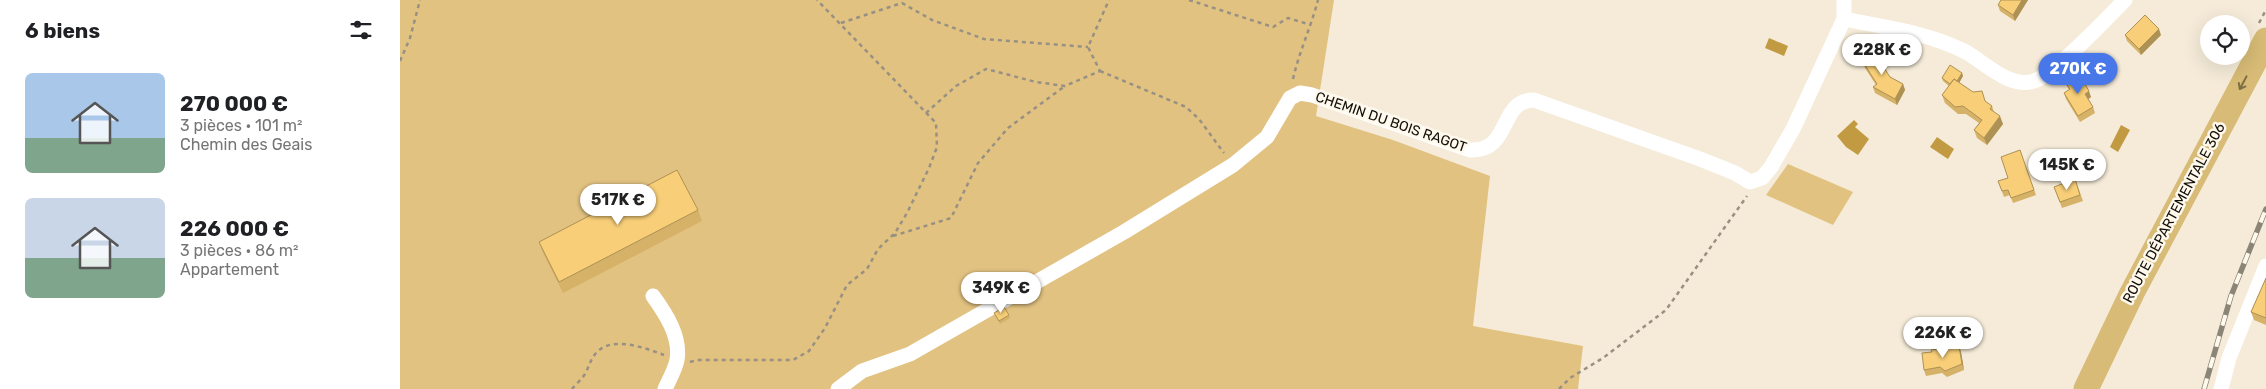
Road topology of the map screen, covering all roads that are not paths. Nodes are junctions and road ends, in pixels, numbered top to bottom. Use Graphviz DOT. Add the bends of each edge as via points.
graph roads {
  1 [pos="1844,0"];
  2 [pos="2125,0"];
  3 [pos="1844,20"];
  4 [pos="2266,40"];
  5 [pos="2266,75"];
  6 [pos="2266,266"];
  7 [pos="654,296"];
  8 [pos="665,389"];
  9 [pos="838,389"];
  10 [pos="2086,389"];
  11 [pos="2104,389"];
  12 [pos="2221,389"];
  1 -- 3 [label="street"];
  2 -- 3 [label="street" via="2046,75 2026,83 2010,79 1944,43 1882,26"];
  3 -- 9 [label="street, CHEMIN DU BOIS RAGOT" via="1793,129 1771,167 1757,181 1750,182 1700,159 1534,100 1515,106 1491,146 1470,150 1300,93 1290,98 1267,137 1233,165 1124,232 910,354 862,371"];
  4 -- 10 [label="main road, ROUTE DÉPARTEMENTALE 306, one-way" via="2132,293"];
  5 -- 11 [label="main road, ROUTE DÉPARTEMENTALE 306" via="2153,280"];
  6 -- 12 [label="street" via="2229,358"];
  7 -- 8 [label="street" via="668,317 676,341 677,360"];
}
